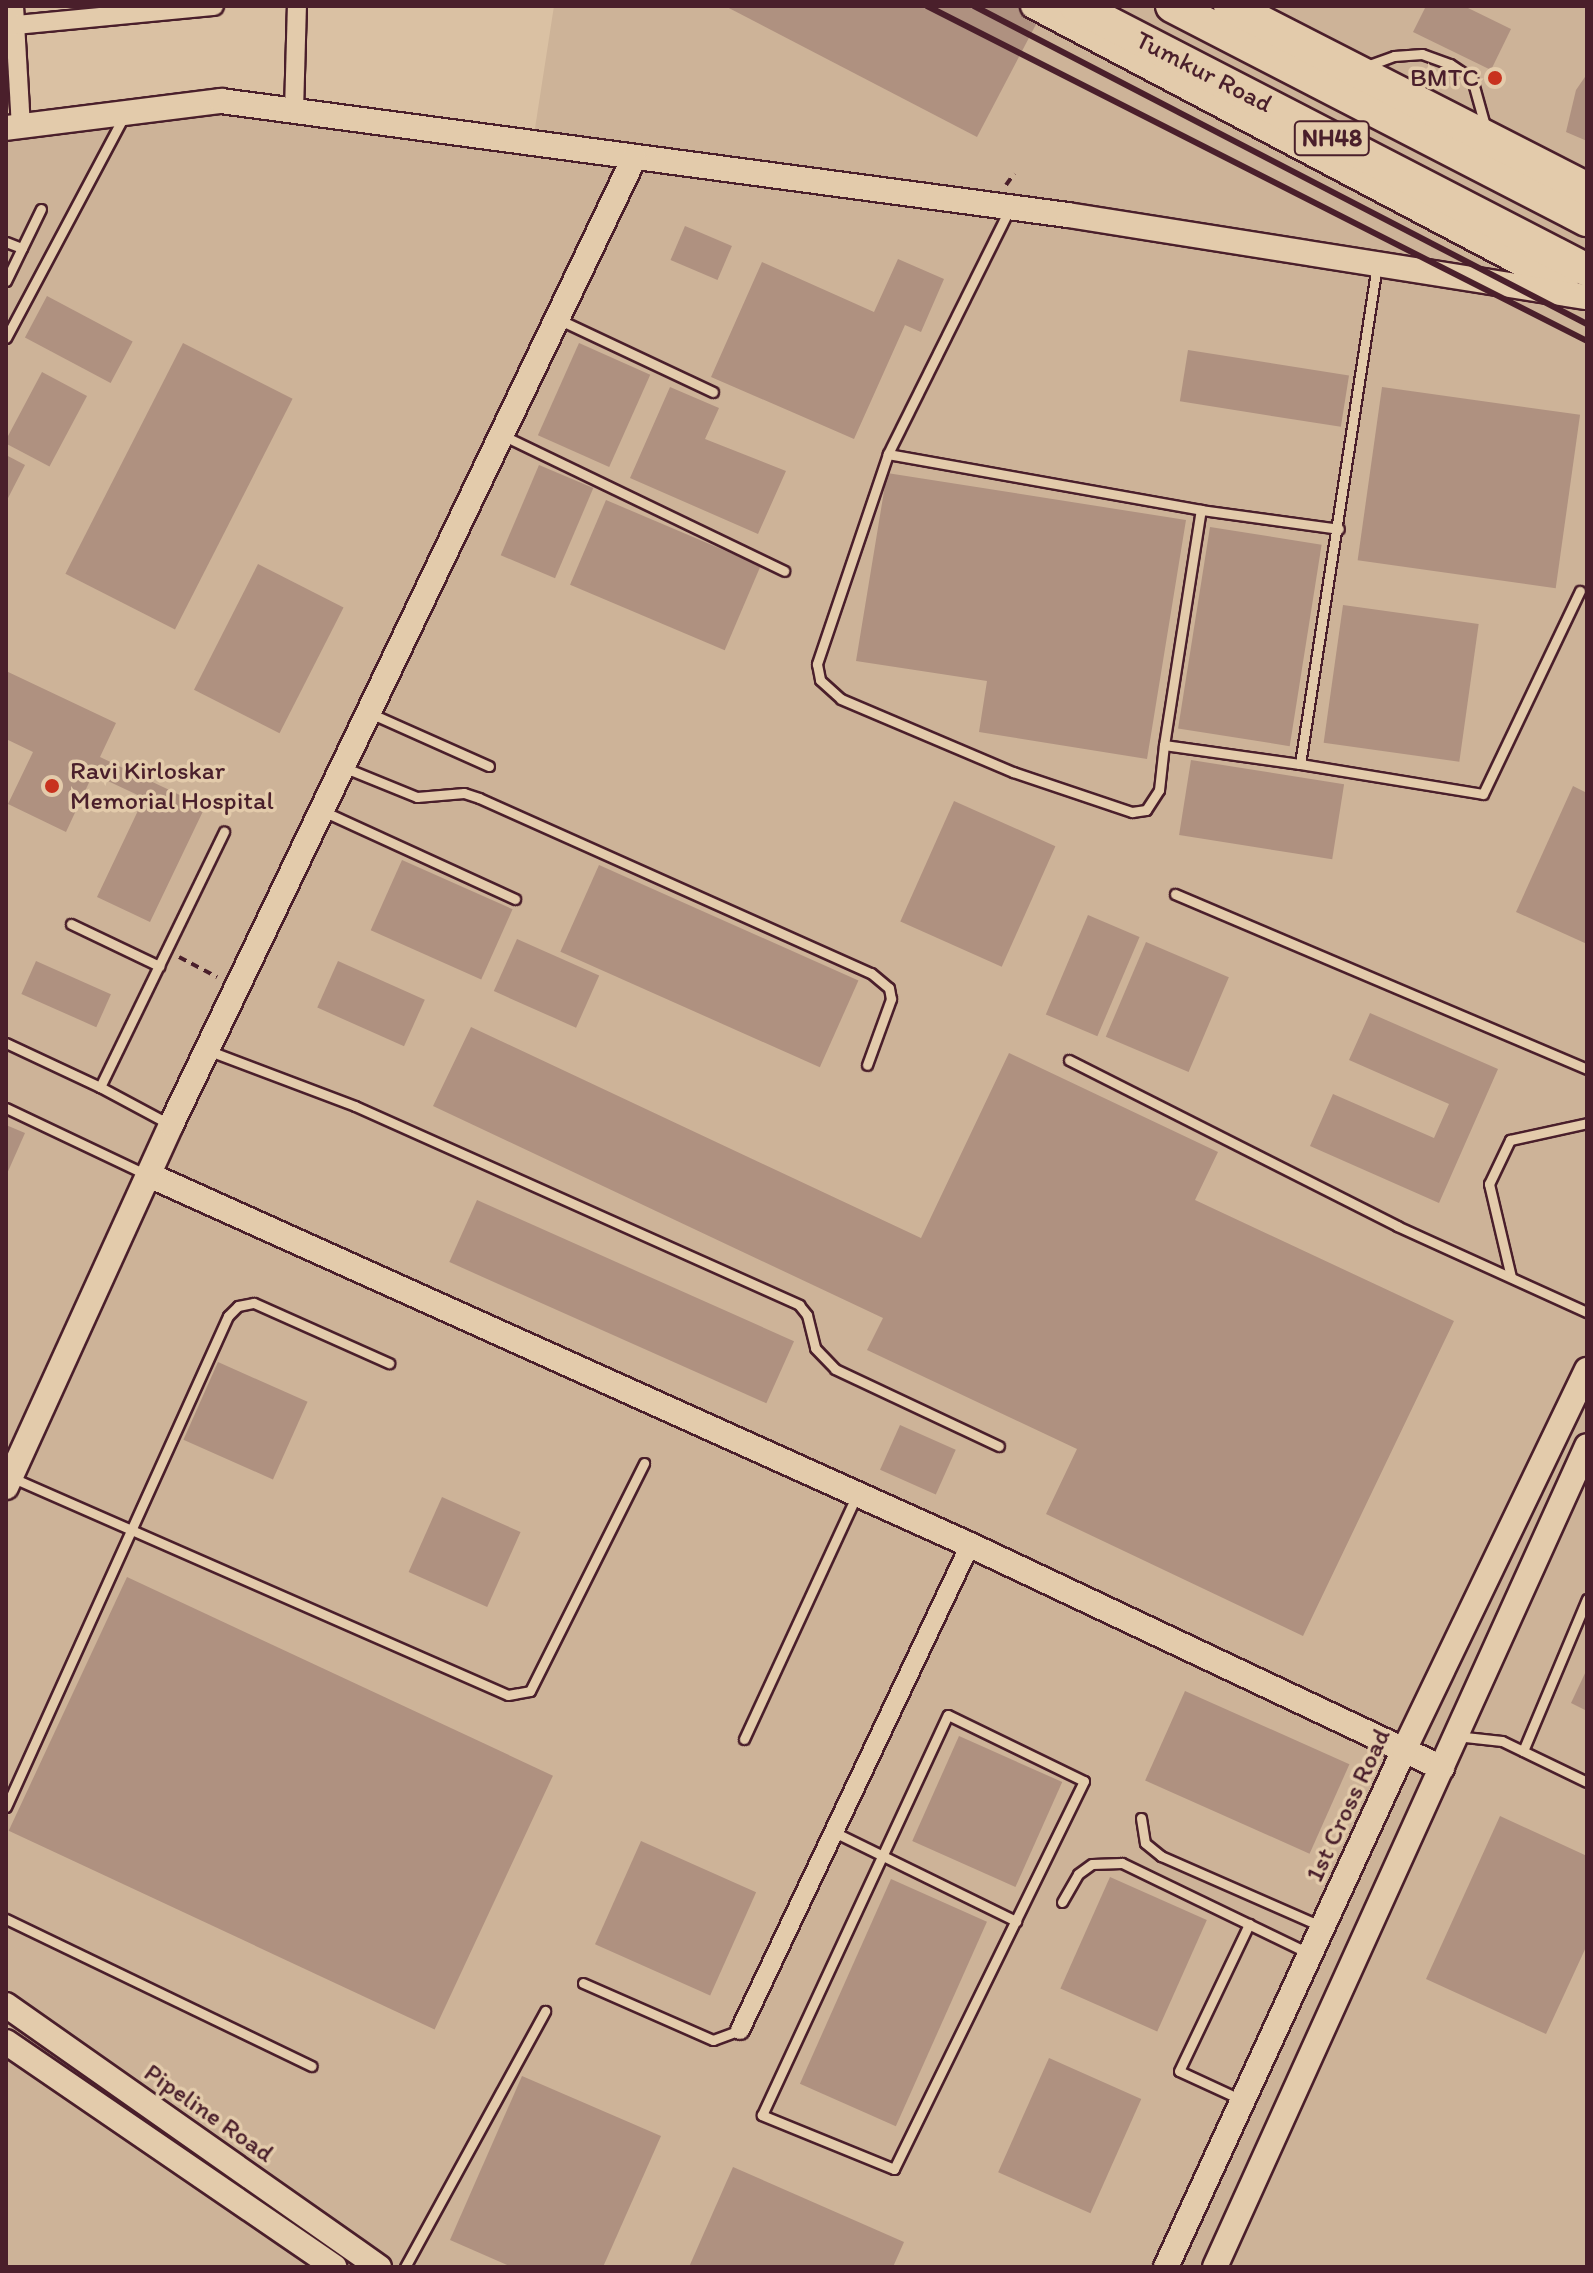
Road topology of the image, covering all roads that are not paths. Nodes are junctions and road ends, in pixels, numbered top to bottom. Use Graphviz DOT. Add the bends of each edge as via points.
graph roads {
  1 [pos="14,6"];
  2 [pos="214,6"];
  3 [pos="297,6"];
  4 [pos="1033,6"];
  5 [pos="1076,6"];
  6 [pos="1117,6"];
  7 [pos="1172,6"];
  8 [pos="1230,6"];
  9 [pos="1262,6"];
  10 [pos="11,26"];
  11 [pos="1372,64"];
  12 [pos="294,111"];
  13 [pos="127,112"];
  14 [pos="1484,122"];
  15 [pos="13,127"];
  16 [pos="634,158"];
  17 [pos="1587,175"];
  18 [pos="1587,189"];
  19 [pos="1010,208"];
  20 [pos="41,209"];
  21 [pos="1587,220"];
  22 [pos="6,242"];
  23 [pos="22,248"];
  24 [pos="1587,251"];
  25 [pos="1377,265"];
  26 [pos="6,281"];
  27 [pos="1586,288"];
  28 [pos="557,318"];
  29 [pos="6,338"];
  30 [pos="713,392"];
  31 [pos="501,435"];
  32 [pos="888,454"];
  33 [pos="1201,510"];
  34 [pos="1339,529"];
  35 [pos="784,571"];
  36 [pos="1580,591"];
  37 [pos="369,712"];
  38 [pos="1164,745"];
  39 [pos="1300,764"];
  40 [pos="489,766"];
  41 [pos="343,767"];
  42 [pos="322,810"];
  43 [pos="224,832"];
  44 [pos="1175,894"];
  45 [pos="515,899"];
  46 [pos="71,924"];
  47 [pos="159,966"];
  48 [pos="6,1043"];
  49 [pos="207,1050"];
  50 [pos="1069,1060"];
  51 [pos="867,1065"];
  52 [pos="1587,1069"];
  53 [pos="100,1087"];
  54 [pos="6,1108"];
  55 [pos="1587,1123"];
  56 [pos="171,1125"];
  57 [pos="149,1175"];
  58 [pos="1511,1277"];
  59 [pos="1587,1312"];
  60 [pos="389,1363"];
  61 [pos="1587,1370"];
  62 [pos="999,1446"];
  63 [pos="1587,1446"];
  64 [pos="644,1463"];
  65 [pos="7,1480"];
  66 [pos="857,1494"];
  67 [pos="134,1530"];
  68 [pos="970,1545"];
  69 [pos="1587,1599"];
  70 [pos="1456,1736"];
  71 [pos="744,1739"];
  72 [pos="1404,1750"];
  73 [pos="1523,1751"];
  74 [pos="1442,1768"];
  75 [pos="1587,1782"];
  76 [pos="6,1807"];
  77 [pos="1141,1818"];
  78 [pos="834,1832"];
  79 [pos="883,1856"];
  80 [pos="1062,1902"];
  81 [pos="6,1919"];
  82 [pos="1016,1921"];
  83 [pos="1249,1924"];
  84 [pos="1323,1927"];
  85 [pos="1310,1954"];
  86 [pos="583,1983"];
  87 [pos="6,2005"];
  88 [pos="545,2011"];
  89 [pos="740,2030"];
  90 [pos="6,2042"];
  91 [pos="312,2066"];
  92 [pos="1245,2101"];
  93 [pos="229,2162"];
  94 [pos="212,2184"];
  95 [pos="334,2267"];
  96 [pos="379,2267"];
  97 [pos="405,2267"];
  98 [pos="1166,2267"];
  99 [pos="1215,2267"];
  1 -- 10 [label="street"];
  2 -- 10 [label="street"];
  3 -- 12 [label="street"];
  4 -- 27 [label="street"];
  5 -- 27 [label="highway, Tumkur Road / NH48"];
  6 -- 24 [label="highway"];
  7 -- 21 [label="highway"];
  8 -- 18 [label="highway, NH48"];
  9 -- 11 [label="street"];
  10 -- 15 [label="street"];
  11 -- 14 [label="street"];
  11 -- 14 [label="lane" via="1422,54 1450,64 1472,79"];
  12 -- 13 [label="street" via="221,101"];
  12 -- 16 [label="street"];
  13 -- 15 [label="street"];
  13 -- 29 [label="lane"];
  14 -- 17 [label="street"];
  16 -- 19 [label="street"];
  16 -- 28 [label="street"];
  19 -- 25 [label="street"];
  19 -- 32 [label="lane"];
  20 -- 23 [label="lane"];
  22 -- 23 [label="lane"];
  23 -- 26 [label="lane"];
  25 -- 27 [label="street"];
  25 -- 34 [label="lane"];
  28 -- 30 [label="lane"];
  28 -- 31 [label="street"];
  31 -- 35 [label="lane"];
  31 -- 37 [label="street"];
  32 -- 33 [label="lane"];
  32 -- 38 [label="lane" via="817,664 820,680 830,691 1013,772 1132,812 1146,810 1159,790"];
  33 -- 34 [label="lane"];
  33 -- 38 [label="lane"];
  34 -- 39 [label="lane"];
  36 -- 39 [label="lane" via="1483,794"];
  37 -- 40 [label="lane"];
  37 -- 41 [label="street"];
  38 -- 39 [label="lane"];
  41 -- 42 [label="street"];
  41 -- 51 [label="lane" via="417,797 464,793 479,798 871,973 889,988 891,999"];
  42 -- 45 [label="lane"];
  42 -- 49 [label="street"];
  43 -- 47 [label="lane"];
  44 -- 52 [label="lane"];
  46 -- 47 [label="lane"];
  47 -- 53 [label="lane"];
  48 -- 53 [label="lane"];
  49 -- 56 [label="street"];
  49 -- 62 [label="lane" via="355,1106 799,1305 807,1315 815,1348 835,1369"];
  50 -- 58 [label="lane" via="1397,1226"];
  53 -- 56 [label="lane"];
  54 -- 57 [label="lane"];
  55 -- 58 [label="lane" via="1510,1140 1489,1184"];
  56 -- 57 [label="street"];
  57 -- 65 [label="street"];
  57 -- 66 [label="street"];
  58 -- 59 [label="lane"];
  60 -- 67 [label="lane" via="254,1303 238,1306 228,1316"];
  61 -- 72 [label="street, 1st Cross Road"];
  63 -- 70 [label="street"];
  64 -- 67 [label="lane" via="530,1691 508,1695"];
  65 -- 67 [label="lane"];
  66 -- 68 [label="street"];
  66 -- 71 [label="lane"];
  67 -- 76 [label="lane"];
  68 -- 72 [label="street"];
  68 -- 78 [label="street"];
  69 -- 73 [label="lane"];
  70 -- 73 [label="lane" via="1502,1741"];
  70 -- 74 [label="street"];
  72 -- 74 [label="street"];
  72 -- 84 [label="street, 1st Cross Road"];
  73 -- 75 [label="lane"];
  74 -- 99 [label="street"];
  77 -- 84 [label="lane" via="1145,1843 1161,1856"];
  78 -- 79 [label="lane"];
  78 -- 89 [label="street"];
  79 -- 82 [label="lane"];
  79 -- 82 [label="lane" via="948,1715 1084,1781"];
  79 -- 82 [label="lane" via="762,2115 894,2169"];
  80 -- 83 [label="lane" via="1078,1874 1092,1864 1122,1863"];
  81 -- 91 [label="lane"];
  83 -- 85 [label="lane"];
  83 -- 92 [label="lane" via="1179,2071"];
  84 -- 85 [label="street, 1st Cross Road"];
  85 -- 92 [label="street, 1st Cross Road"];
  86 -- 89 [label="lane" via="713,2040"];
  87 -- 93 [label="street, Pipeline Road"];
  88 -- 97 [label="lane"];
  90 -- 94 [label="street"];
  92 -- 98 [label="street, 1st Cross Road"];
  93 -- 94 [label="street"];
  93 -- 96 [label="street, Pipeline Road"];
  94 -- 95 [label="street"];
}
